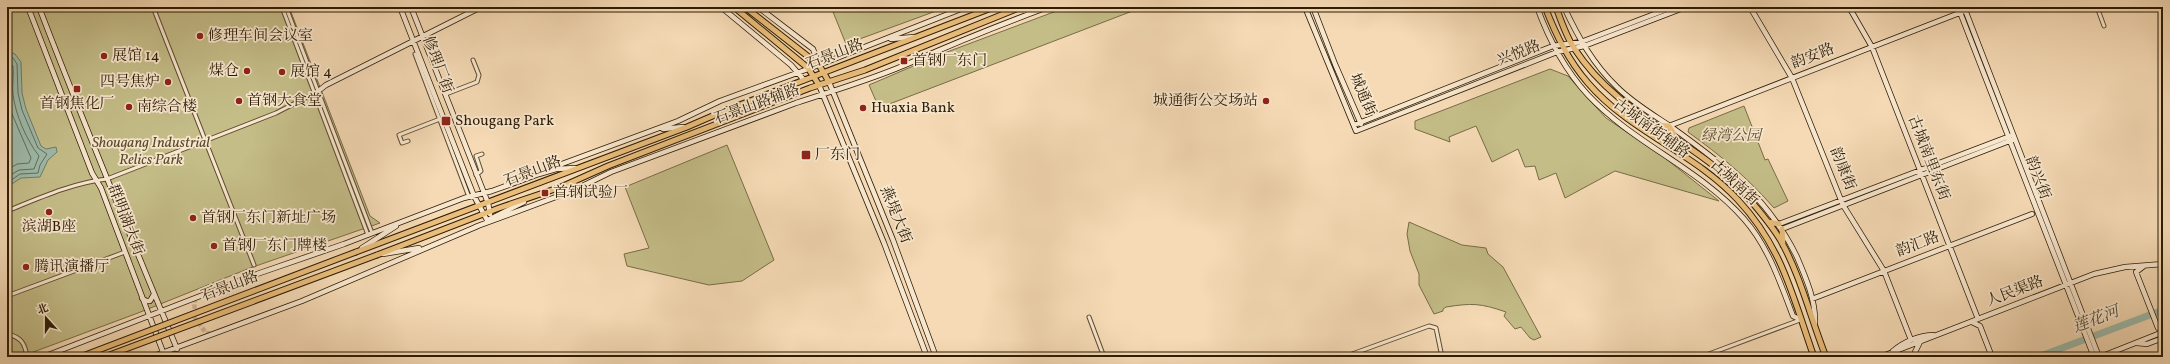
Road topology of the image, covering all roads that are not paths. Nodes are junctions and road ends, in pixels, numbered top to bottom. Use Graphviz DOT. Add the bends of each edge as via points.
graph roads {
  1 [pos="28,7"];
  2 [pos="39,7"];
  3 [pos="153,7"];
  4 [pos="282,7"];
  5 [pos="286,7"];
  6 [pos="400,7"];
  7 [pos="411,7"];
  8 [pos="481,7"];
  9 [pos="722,7"];
  10 [pos="734,7"];
  11 [pos="745,7"];
  12 [pos="758,7"];
  13 [pos="966,7"];
  14 [pos="994,7"];
  15 [pos="1021,7"];
  16 [pos="1026,7"];
  17 [pos="1032,7"];
  18 [pos="1048,7"];
  19 [pos="1305,7"];
  20 [pos="1313,7"];
  21 [pos="1537,7"];
  22 [pos="1545,7"];
  23 [pos="1556,7"];
  24 [pos="1564,7"];
  25 [pos="1673,7"];
  26 [pos="1686,7"];
  27 [pos="1750,7"];
  28 [pos="1849,7"];
  29 [pos="1958,7"];
  30 [pos="2097,7"];
  31 [pos="1963,10"];
  32 [pos="1032,13"];
  33 [pos="2104,26"];
  34 [pos="422,36"];
  35 [pos="918,37"];
  36 [pos="414,40"];
  37 [pos="886,40"];
  38 [pos="1560,44"];
  39 [pos="1582,44"];
  40 [pos="1553,46"];
  41 [pos="1573,46"];
  42 [pos="1872,47"];
  43 [pos="1564,51"];
  44 [pos="1556,52"];
  45 [pos="415,54"];
  46 [pos="473,60"];
  47 [pos="819,65"];
  48 [pos="808,68"];
  49 [pos="798,72"];
  50 [pos="824,72"];
  51 [pos="814,76"];
  52 [pos="1792,78"];
  53 [pos="804,80"];
  54 [pos="829,82"];
  55 [pos="819,85"];
  56 [pos="316,92"];
  57 [pos="833,92"];
  58 [pos="446,94"];
  59 [pos="824,95"];
  60 [pos="440,119"];
  61 [pos="1360,122"];
  62 [pos="1354,125"];
  63 [pos="1655,126"];
  64 [pos="1669,126"];
  65 [pos="687,127"];
  66 [pos="1362,128"];
  67 [pos="658,129"];
  68 [pos="2012,138"];
  69 [pos="205,141"];
  70 [pos="408,141"];
  71 [pos="1678,142"];
  72 [pos="482,154"];
  73 [pos="578,168"];
  74 [pos="1920,172"];
  75 [pos="539,174"];
  76 [pos="476,175"];
  77 [pos="107,179"];
  78 [pos="96,180"];
  79 [pos="484,193"];
  80 [pos="472,196"];
  81 [pos="525,201"];
  82 [pos="1842,202"];
  83 [pos="488,203"];
  84 [pos="2035,205"];
  85 [pos="479,206"];
  86 [pos="7,211"];
  87 [pos="486,213"];
  88 [pos="421,214"];
  89 [pos="2032,214"];
  90 [pos="489,219"];
  91 [pos="2041,220"];
  92 [pos="1768,222"];
  93 [pos="476,227"];
  94 [pos="1781,227"];
  95 [pos="370,234"];
  96 [pos="1783,246"];
  97 [pos="1949,246"];
  98 [pos="426,247"];
  99 [pos="125,252"];
  100 [pos="356,252"];
  101 [pos="377,255"];
  102 [pos="2163,264"];
  103 [pos="254,265"];
  104 [pos="2144,266"];
  105 [pos="1884,271"];
  106 [pos="2068,284"];
  107 [pos="154,293"];
  108 [pos="7,296"];
  109 [pos="142,298"];
  110 [pos="1812,299"];
  111 [pos="161,311"];
  112 [pos="149,317"];
  113 [pos="1089,317"];
  114 [pos="1978,319"];
  115 [pos="1801,320"];
  116 [pos="1972,322"];
  117 [pos="1814,327"];
  118 [pos="2163,329"];
  119 [pos="2163,332"];
  120 [pos="7,334"];
  121 [pos="1937,335"];
  122 [pos="2163,339"];
  123 [pos="1911,340"];
  124 [pos="1920,342"];
  125 [pos="2135,343"];
  126 [pos="2092,344"];
  127 [pos="177,349"];
  128 [pos="163,352"];
  129 [pos="1888,354"];
  130 [pos="27,357"];
  131 [pos="43,357"];
  132 [pos="80,357"];
  133 [pos="104,357"];
  134 [pos="151,357"];
  135 [pos="927,357"];
  136 [pos="936,357"];
  137 [pos="1104,357"];
  138 [pos="1344,357"];
  139 [pos="1442,357"];
  140 [pos="1700,357"];
  141 [pos="1814,357"];
  142 [pos="1826,357"];
  143 [pos="1880,357"];
  144 [pos="1917,357"];
  145 [pos="1992,357"];
  146 [pos="2094,357"];
  147 [pos="2100,357"];
  1 -- 78 [label="street, 群明湖大街"];
  2 -- 77 [label="street, 群明湖大街"];
  3 -- 69 [label="street"];
  4 -- 56 [label="street"];
  5 -- 56 [label="street"];
  6 -- 36 [label="street, 修理厂街"];
  7 -- 34 [label="street, 修理厂街"];
  8 -- 34 [label="street"];
  9 -- 49 [label="street"];
  10 -- 48 [label="main road"];
  11 -- 47 [label="main road"];
  12 -- 47 [label="street" via="813,49"];
  13 -- 37 [label="street, 石景山路辅路"];
  14 -- 35 [label="main road, 石景山路"];
  15 -- 54 [label="main road, 石景山路"];
  16 -- 32 [label="street"];
  17 -- 32 [label="street"];
  18 -- 32 [label="street, 石景山路辅路"];
  19 -- 62 [label="street, 城通街"];
  20 -- 61 [label="street, 城通街" via="1334,64"];
  21 -- 40 [label="street, 古城南街辅路"];
  22 -- 38 [label="main road, 古城南街"];
  23 -- 41 [label="main road, 古城南街"];
  24 -- 39 [label="street, 古城南街辅路"];
  25 -- 39 [label="street, 兴悦路"];
  26 -- 39 [label="street, 兴悦路"];
  27 -- 52 [label="street, 韵康街"];
  28 -- 42 [label="street, 古城南里东街"];
  29 -- 31 [label="street, 韵兴街"];
  30 -- 33 [label="street"];
  31 -- 42 [label="street, 韵安路"];
  31 -- 68 [label="street, 韵兴街"];
  32 -- 57 [label="street, 石景山路辅路"];
  34 -- 36 [label="street"];
  34 -- 58 [label="street, 修理厂街"];
  35 -- 37 [label="street"];
  35 -- 50 [label="main road, 石景山路"];
  36 -- 56 [label="street"];
  36 -- 80 [label="street, 修理厂街"];
  37 -- 47 [label="street, 石景山路辅路"];
  38 -- 40 [label="street, 兴悦路"];
  38 -- 41 [label="street, 兴悦路"];
  38 -- 43 [label="main road, 古城南街"];
  39 -- 41 [label="street, 兴悦路"];
  39 -- 64 [label="street, 古城南街辅路" via="1618,88"];
  40 -- 44 [label="street, 古城南街辅路"];
  40 -- 61 [label="street, 兴悦路"];
  41 -- 43 [label="street, 兴悦路"];
  41 -- 63 [label="main road, 古城南街" via="1606,87"];
  42 -- 52 [label="street, 韵安路"];
  42 -- 74 [label="street, 古城南里东街"];
  43 -- 44 [label="street, 兴悦路"];
  43 -- 115 [label="main road, 古城南街" via="1588,84 1606,102 1704,170 1738,199 1767,236 1794,294"];
  44 -- 66 [label="street, 兴悦路"];
  44 -- 115 [label="street, 古城南街辅路" via="1588,95 1605,111 1704,181 1745,220 1768,256 1793,316"];
  45 -- 60 [label="street"];
  46 -- 58 [label="street" via="479,75 478,82"];
  47 -- 48 [label="street, 石景山路辅路"];
  47 -- 50 [label="main road"];
  48 -- 49 [label="street, 石景山路辅路"];
  48 -- 51 [label="main road"];
  49 -- 53 [label="street"];
  49 -- 67 [label="street, 石景山路辅路" via="720,101"];
  50 -- 51 [label="main road, 石景山路"];
  50 -- 54 [label="main road"];
  51 -- 53 [label="main road, 石景山路"];
  51 -- 55 [label="main road"];
  52 -- 64 [label="street, 韵安路"];
  52 -- 82 [label="street, 韵康街"];
  53 -- 65 [label="main road, 石景山路"];
  54 -- 55 [label="main road, 石景山路"];
  54 -- 57 [label="street, 燕堤大街"];
  55 -- 59 [label="street, 燕堤大街"];
  55 -- 81 [label="main road, 石景山路" via="608,166"];
  56 -- 69 [label="street" via="276,113"];
  56 -- 95 [label="street"];
  57 -- 59 [label="street, 石景山路辅路"];
  57 -- 136 [label="street, 燕堤大街" via="893,240"];
  58 -- 76 [label="street, 修理厂街"];
  59 -- 93 [label="street, 石景山路辅路" via="611,172 572,191"];
  59 -- 135 [label="street, 燕堤大街"];
  60 -- 70 [label="street" via="399,135 402,143"];
  60 -- 80 [label="street"];
  61 -- 62 [label="street, 兴悦路"];
  61 -- 66 [label="street, 城通街"];
  62 -- 66 [label="street, 城通街" via="1356,130"];
  63 -- 64 [label="main road"];
  63 -- 71 [label="main road, 古城南街"];
  64 -- 71 [label="main road"];
  64 -- 94 [label="street, 古城南街辅路" via="1745,183"];
  65 -- 67 [label="street"];
  65 -- 73 [label="main road, 石景山路"];
  67 -- 75 [label="street, 石景山路辅路"];
  68 -- 74 [label="street"];
  68 -- 84 [label="street, 韵兴街"];
  68 -- 106 [label="street, 韵兴街"];
  69 -- 77 [label="street"];
  69 -- 103 [label="street"];
  71 -- 92 [label="main road, 古城南街" via="1743,192"];
  72 -- 76 [label="street" via="476,156 481,171"];
  73 -- 75 [label="street" via="556,169"];
  73 -- 83 [label="main road, 石景山路"];
  74 -- 82 [label="street"];
  74 -- 97 [label="street, 古城南里东街"];
  75 -- 79 [label="street"];
  76 -- 79 [label="street, 修理厂街"];
  77 -- 78 [label="street"];
  77 -- 107 [label="street, 群明湖大街"];
  78 -- 86 [label="street" via="57,191"];
  78 -- 99 [label="street, 群明湖大街"];
  79 -- 80 [label="street"];
  79 -- 83 [label="street, 修理厂街"];
  80 -- 85 [label="street, 修理厂街"];
  80 -- 88 [label="street"];
  81 -- 87 [label="main road, 石景山路"];
  81 -- 90 [label="street, 石景山路"];
  82 -- 94 [label="street"];
  82 -- 105 [label="street, 韵康街"];
  83 -- 85 [label="main road, 石景山路"];
  83 -- 87 [label="street, 修理厂街"];
  84 -- 89 [label="street"];
  84 -- 91 [label="street, 韵兴街"];
  85 -- 87 [label="street, 修理厂街"];
  85 -- 100 [label="main road, 石景山路"];
  87 -- 90 [label="street, 修理厂街"];
  87 -- 101 [label="main road, 石景山路"];
  88 -- 95 [label="street"];
  88 -- 100 [label="street" via="394,227"];
  89 -- 91 [label="street"];
  89 -- 97 [label="street, 韵汇路"];
  90 -- 93 [label="street, 石景山路"];
  91 -- 106 [label="street, 韵兴街"];
  92 -- 94 [label="main road"];
  92 -- 96 [label="main road, 古城南街"];
  93 -- 98 [label="street, 石景山路"];
  94 -- 96 [label="main road"];
  94 -- 110 [label="street, 古城南街辅路" via="1801,266"];
  95 -- 111 [label="street"];
  96 -- 117 [label="main road, 古城南街" via="1796,273"];
  97 -- 105 [label="street, 韵汇路"];
  97 -- 114 [label="street, 古城南里东街"];
  98 -- 101 [label="street"];
  98 -- 127 [label="street, 石景山路" via="302,301"];
  99 -- 108 [label="street"];
  99 -- 109 [label="street, 群明湖大街"];
  100 -- 132 [label="main road, 石景山路, bridge"];
  101 -- 133 [label="main road, 石景山路, bridge"];
  102 -- 104 [label="street, 人民渠路"];
  104 -- 106 [label="street, 人民渠路" via="2110,270"];
  104 -- 118 [label="street" via="2136,272 2158,328"];
  105 -- 110 [label="street, 韵汇路"];
  105 -- 123 [label="street, 韵康街"];
  106 -- 114 [label="street, 人民渠路"];
  106 -- 126 [label="street, 韵兴街"];
  107 -- 109 [label="street" via="150,301 146,302"];
  107 -- 111 [label="street, 群明湖大街"];
  109 -- 112 [label="street, 群明湖大街"];
  110 -- 117 [label="street, 古城南街辅路" via="1815,311"];
  111 -- 112 [label="street"];
  111 -- 127 [label="street, 群明湖大街"];
  112 -- 128 [label="street, 群明湖大街"];
  112 -- 131 [label="street"];
  113 -- 137 [label="street"];
  114 -- 116 [label="street, 人民渠路"];
  115 -- 140 [label="street"];
  115 -- 141 [label="main road, 古城南街"];
  116 -- 121 [label="street, 人民渠路"];
  116 -- 145 [label="street" via="1980,326"];
  117 -- 142 [label="main road, 古城南街"];
  119 -- 125 [label="street"];
  120 -- 130 [label="street" via="20,338 26,345"];
  121 -- 123 [label="street" via="1921,336"];
  121 -- 124 [label="street, 人民渠路"];
  122 -- 125 [label="street" via="2147,344"];
  123 -- 129 [label="street"];
  124 -- 129 [label="street, 人民渠路"];
  124 -- 144 [label="street" via="1915,352"];
  125 -- 147 [label="street"];
  126 -- 146 [label="street, 韵兴街"];
  126 -- 147 [label="street, 韵兴街"];
  127 -- 128 [label="street, 石景山路"];
  128 -- 134 [label="street, 石景山路"];
  129 -- 143 [label="street, 人民渠路"];
  138 -- 139 [label="street" via="1430,326 1436,328"];
}
